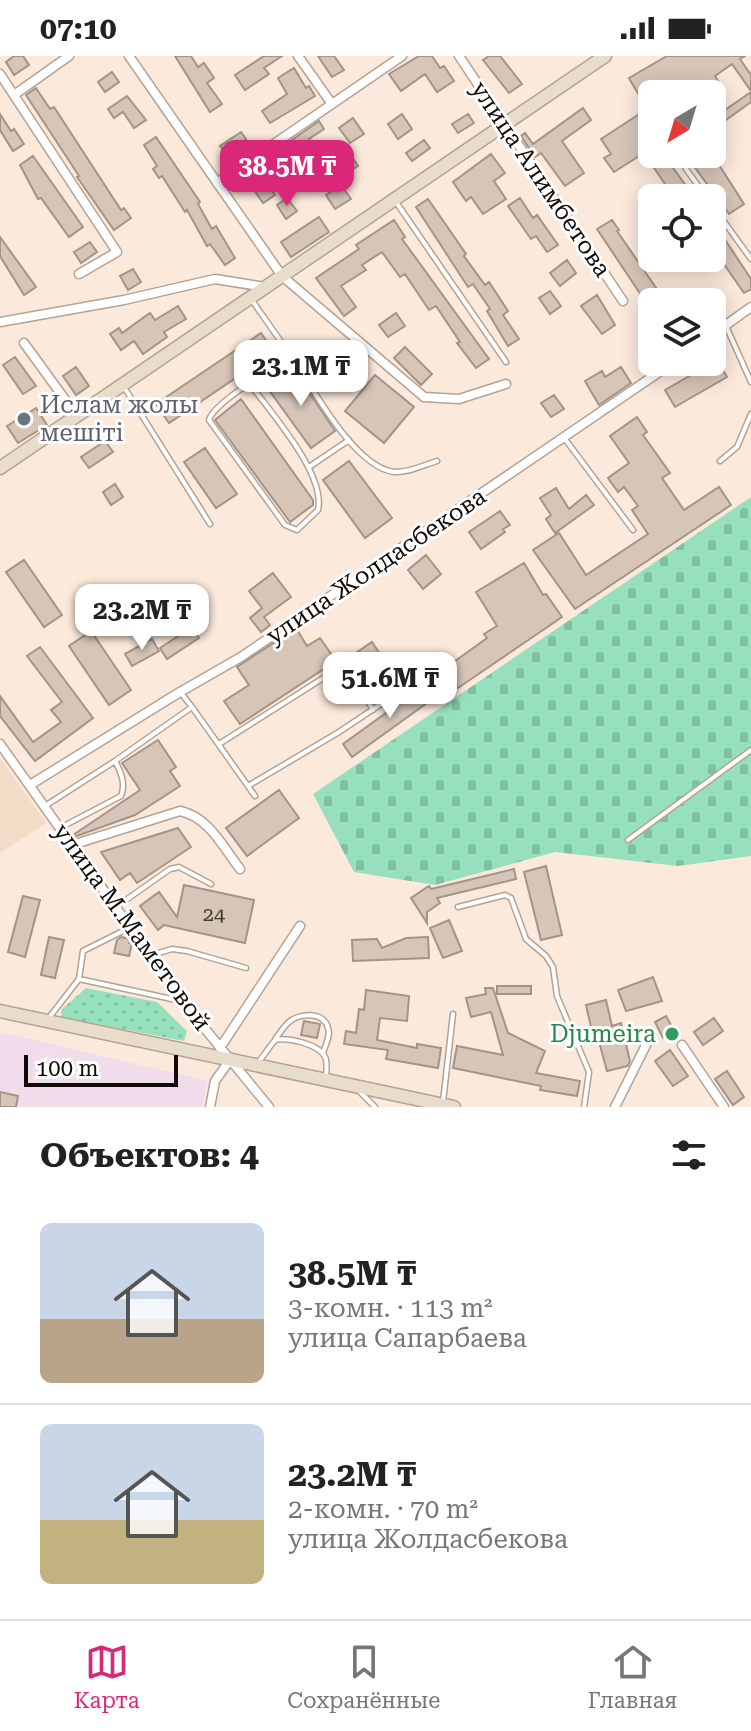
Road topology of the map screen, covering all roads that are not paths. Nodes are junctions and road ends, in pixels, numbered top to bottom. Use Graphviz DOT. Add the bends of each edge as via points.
graph roads {
  1 [pos="69,56"];
  2 [pos="129,56"];
  3 [pos="298,56"];
  4 [pos="402,56"];
  5 [pos="459,56"];
  6 [pos="605,56"];
  7 [pos="0,74"];
  8 [pos="14,95"];
  9 [pos="332,104"];
  10 [pos="505,124"];
  11 [pos="686,169"];
  12 [pos="217,183"];
  13 [pos="697,184"];
  14 [pos="394,200"];
  15 [pos="726,224"];
  16 [pos="751,259"];
  17 [pos="79,274"];
  18 [pos="282,276"];
  19 [pos="266,287"];
  20 [pos="250,298"];
  21 [pos="623,301"];
  22 [pos="751,307"];
  23 [pos="0,309"];
  24 [pos="4,321"];
  25 [pos="726,325"];
  26 [pos="24,343"];
  27 [pos="291,356"];
  28 [pos="506,362"];
  29 [pos="654,376"];
  30 [pos="751,382"];
  31 [pos="250,384"];
  32 [pos="506,384"];
  33 [pos="122,385"];
  34 [pos="751,414"];
  35 [pos="77,416"];
  36 [pos="565,439"];
  37 [pos="349,440"];
  38 [pos="437,461"];
  39 [pos="720,461"];
  40 [pos="309,467"];
  41 [pos="0,468"];
  42 [pos="210,524"];
  43 [pos="633,530"];
  44 [pos="423,676"];
  45 [pos="180,692"];
  46 [pos="192,707"];
  47 [pos="373,710"];
  48 [pos="0,744"];
  49 [pos="219,744"];
  50 [pos="751,750"];
  51 [pos="115,761"];
  52 [pos="30,785"];
  53 [pos="248,786"];
  54 [pos="255,796"];
  55 [pos="45,806"];
  56 [pos="60,828"];
  57 [pos="628,840"];
  58 [pos="72,845"];
  59 [pos="240,869"];
  60 [pos="211,884"];
  61 [pos="116,907"];
  62 [pos="458,907"];
  63 [pos="300,926"];
  64 [pos="129,928"];
  65 [pos="150,956"];
  66 [pos="246,968"];
  67 [pos="79,979"];
  68 [pos="183,1002"];
  69 [pos="0,1011"];
  70 [pos="453,1014"];
  71 [pos="46,1022"];
  72 [pos="651,1035"];
  73 [pos="275,1040"];
  74 [pos="682,1045"];
  75 [pos="220,1048"];
  76 [pos="323,1053"];
  77 [pos="230,1060"];
  78 [pos="256,1066"];
  79 [pos="325,1080"];
  80 [pos="355,1087"];
  81 [pos="448,1106"];
  82 [pos="210,1107"];
  83 [pos="269,1107"];
  84 [pos="375,1107"];
  85 [pos="584,1107"];
  86 [pos="615,1107"];
  87 [pos="724,1107"];
  1 -- 8 [label="street"];
  2 -- 12 [label="street"];
  3 -- 9 [label="street"];
  4 -- 9 [label="street"];
  5 -- 10 [label="street, улица Алимбетова"];
  6 -- 10 [label="street"];
  7 -- 8 [label="street"];
  8 -- 17 [label="street" via="117,252"];
  9 -- 12 [label="street"];
  10 -- 14 [label="street"];
  10 -- 21 [label="street, улица Алимбетова"];
  11 -- 13 [label="lane"];
  12 -- 18 [label="street"];
  14 -- 18 [label="street"];
  14 -- 28 [label="lane"];
  15 -- 16 [label="lane"];
  18 -- 19 [label="street"];
  18 -- 32 [label="street" via="424,397 459,399"];
  19 -- 20 [label="street"];
  19 -- 24 [label="street" via="215,279"];
  20 -- 27 [label="lane"];
  20 -- 33 [label="street"];
  22 -- 25 [label="street"];
  23 -- 24 [label="street"];
  25 -- 30 [label="lane"];
  26 -- 35 [label="street"];
  27 -- 31 [label="lane"];
  27 -- 37 [label="lane"];
  29 -- 36 [label="street, улица Жолдасбекова"];
  31 -- 40 [label="lane"];
  31 -- 40 [label="lane" via="209,420 291,530 318,510"];
  33 -- 35 [label="street"];
  33 -- 42 [label="lane"];
  34 -- 39 [label="lane" via="737,447"];
  35 -- 41 [label="street"];
  36 -- 43 [label="lane"];
  36 -- 45 [label="street, улица Жолдасбекова" via="241,657"];
  37 -- 38 [label="lane" via="372,462 392,471"];
  37 -- 40 [label="lane"];
  44 -- 47 [label="lane"];
  45 -- 46 [label="lane"];
  45 -- 52 [label="street, улица Жолдасбекова"];
  46 -- 49 [label="lane"];
  46 -- 51 [label="lane"];
  47 -- 49 [label="lane" via="339,668"];
  47 -- 53 [label="lane"];
  48 -- 52 [label="street, улица М.Маметовой"];
  49 -- 53 [label="lane"];
  50 -- 57 [label="lane"];
  51 -- 55 [label="lane"];
  51 -- 56 [label="lane" via="124,789 121,796"];
  52 -- 55 [label="street, улица М.Маметовой"];
  53 -- 54 [label="lane"];
  55 -- 56 [label="street, улица М.Маметовой"];
  56 -- 58 [label="street, улица М.Маметовой"];
  58 -- 59 [label="street" via="180,811 204,822"];
  58 -- 61 [label="street, улица М.Маметовой"];
  60 -- 61 [label="lane" via="179,867 170,869"];
  61 -- 64 [label="street, улица М.Маметовой"];
  62 -- 85 [label="lane" via="505,895 515,904 526,939 553,967 557,996 589,1072"];
  63 -- 75 [label="street"];
  64 -- 65 [label="street, улица М.Маметовой"];
  64 -- 67 [label="lane" via="83,951"];
  65 -- 66 [label="lane" via="172,949"];
  65 -- 68 [label="street, улица М.Маметовой"];
  67 -- 68 [label="lane"];
  67 -- 71 [label="lane"];
  68 -- 75 [label="street, улица М.Маметовой"];
  69 -- 71 [label="street"];
  70 -- 81 [label="lane"];
  71 -- 77 [label="street"];
  72 -- 86 [label="street"];
  73 -- 76 [label="lane" via="283,1038"];
  73 -- 76 [label="lane" via="297,1017 321,1018 330,1031"];
  73 -- 78 [label="lane"];
  74 -- 87 [label="street"];
  75 -- 77 [label="street, улица М.Маметовой"];
  76 -- 79 [label="lane"];
  77 -- 78 [label="street"];
  77 -- 82 [label="street" via="215,1081"];
  77 -- 83 [label="street, улица М.Маметовой"];
  78 -- 79 [label="street"];
  79 -- 80 [label="street"];
  80 -- 81 [label="street"];
  80 -- 84 [label="lane"];
}
